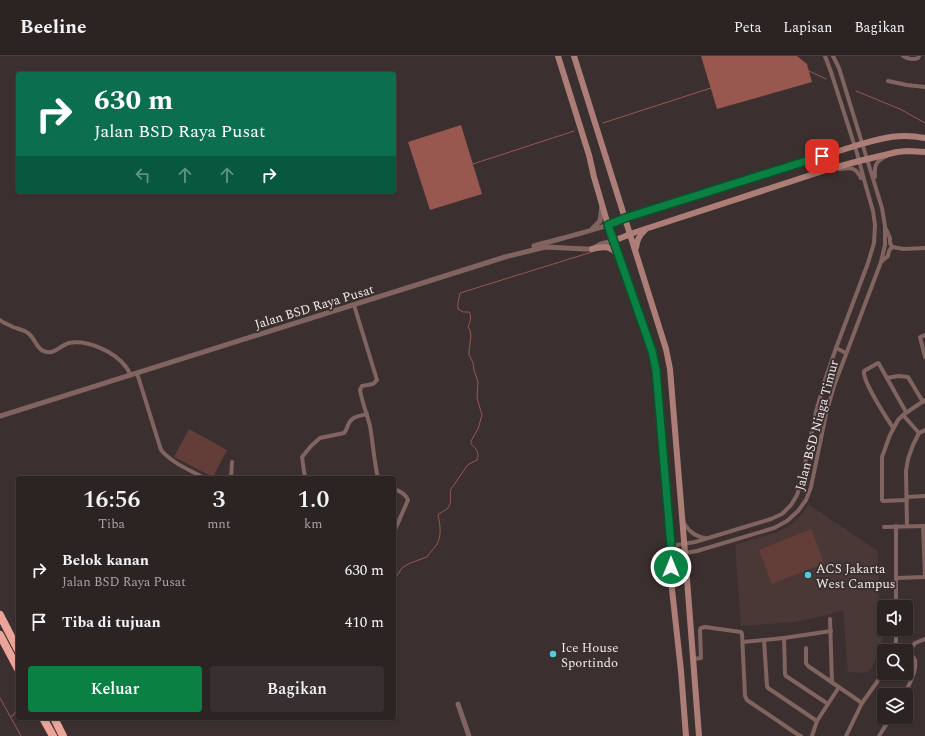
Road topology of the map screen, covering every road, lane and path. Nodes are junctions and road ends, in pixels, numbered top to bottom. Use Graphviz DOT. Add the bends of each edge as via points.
graph roads {
  1 [pos="558,56"];
  2 [pos="574,56"];
  3 [pos="824,56"];
  4 [pos="833,56"];
  5 [pos="903,56"];
  6 [pos="920,56"];
  7 [pos="925,59"];
  8 [pos="888,81"];
  9 [pos="925,87"];
  10 [pos="925,138"];
  11 [pos="863,143"];
  12 [pos="855,146"];
  13 [pos="897,152"];
  14 [pos="925,152"];
  15 [pos="867,159"];
  16 [pos="859,161"];
  17 [pos="826,170"];
  18 [pos="864,183"];
  19 [pos="875,183"];
  20 [pos="620,202"];
  21 [pos="602,206"];
  22 [pos="641,213"];
  23 [pos="625,218"];
  24 [pos="608,225"];
  25 [pos="885,226"];
  26 [pos="646,229"];
  27 [pos="590,231"];
  28 [pos="630,234"];
  29 [pos="613,241"];
  30 [pos="892,247"];
  31 [pos="925,248"];
  32 [pos="592,249"];
  33 [pos="636,253"];
  34 [pos="505,257"];
  35 [pos="620,259"];
  36 [pos="881,262"];
  37 [pos="354,305"];
  38 [pos="0,320"];
  39 [pos="923,335"];
  40 [pos="836,348"];
  41 [pos="846,353"];
  42 [pos="925,357"];
  43 [pos="137,373"];
  44 [pos="130,375"];
  45 [pos="887,378"];
  46 [pos="924,401"];
  47 [pos="367,414"];
  48 [pos="905,414"];
  49 [pos="0,416"];
  50 [pos="893,428"];
  51 [pos="925,430"];
  52 [pos="919,433"];
  53 [pos="232,462"];
  54 [pos="200,476"];
  55 [pos="231,476"];
  56 [pos="305,476"];
  57 [pos="378,476"];
  58 [pos="396,489"];
  59 [pos="925,496"];
  60 [pos="907,498"];
  61 [pos="683,521"];
  62 [pos="896,526"];
  63 [pos="907,526"];
  64 [pos="924,526"];
  65 [pos="396,527"];
  66 [pos="884,527"];
  67 [pos="708,538"];
  68 [pos="685,544"];
  69 [pos="671,546"];
  70 [pos="924,552"];
  71 [pos="685,553"];
  72 [pos="672,555"];
  73 [pos="925,577"];
  74 [pos="896,578"];
  75 [pos="896,600"];
  76 [pos="0,615"];
  77 [pos="830,619"];
  78 [pos="831,631"];
  79 [pos="0,635"];
  80 [pos="784,638"];
  81 [pos="925,639"];
  82 [pos="764,640"];
  83 [pos="742,642"];
  84 [pos="16,646"];
  85 [pos="913,646"];
  86 [pos="806,648"];
  87 [pos="913,654"];
  88 [pos="693,660"];
  89 [pos="16,665"];
  90 [pos="913,679"];
  91 [pos="878,680"];
  92 [pos="832,682"];
  93 [pos="839,687"];
  94 [pos="862,703"];
  95 [pos="458,704"];
  96 [pos="828,704"];
  97 [pos="44,720"];
  98 [pos="55,720"];
  99 [pos="817,721"];
  100 [pos="887,724"];
  101 [pos="53,736"];
  102 [pos="63,736"];
  103 [pos="469,736"];
  104 [pos="686,736"];
  105 [pos="699,736"];
  106 [pos="801,736"];
  107 [pos="812,736"];
  108 [pos="846,736"];
  109 [pos="879,736"];
  1 -- 21 [label="main road" via="589,154"];
  2 -- 20 [label="main road"];
  3 -- 12 [label="street, Jalan BSD Niaga Timur"];
  4 -- 11 [label="street, Jalan BSD Niaga Timur"];
  5 -- 6 [label="street" via="915,59"];
  6 -- 7 [label="street"];
  8 -- 9 [label="street"];
  10 -- 11 [label="main road" via="887,137"];
  11 -- 12 [label="main road"];
  11 -- 15 [label="street, Jalan BSD Niaga Timur"];
  12 -- 16 [label="street, Jalan BSD Niaga Timur"];
  12 -- 22 [label="main road"];
  13 -- 14 [label="main road"];
  13 -- 15 [label="main road"];
  13 -- 19 [label="street" via="876,163"];
  15 -- 16 [label="main road"];
  15 -- 19 [label="street, Jalan BSD Niaga Timur"];
  16 -- 17 [label="main road"];
  16 -- 18 [label="street, Jalan BSD Niaga Timur"];
  17 -- 18 [label="street" via="855,169"];
  17 -- 26 [label="main road"];
  18 -- 40 [label="street, Jalan BSD Niaga Timur" via="873,211 874,243"];
  19 -- 25 [label="street, Jalan BSD Niaga Timur"];
  20 -- 22 [label="main road" via="630,212"];
  20 -- 23 [label="main road"];
  21 -- 24 [label="main road"];
  21 -- 27 [label="street" via="600,221"];
  22 -- 23 [label="main road"];
  23 -- 24 [label="main road"];
  23 -- 28 [label="main road"];
  24 -- 27 [label="street"];
  24 -- 29 [label="main road"];
  25 -- 30 [label="street"];
  25 -- 36 [label="street, Jalan BSD Niaga Timur" via="885,245"];
  26 -- 28 [label="main road"];
  26 -- 33 [label="main road" via="637,242"];
  27 -- 34 [label="street" via="556,239"];
  28 -- 29 [label="main road"];
  28 -- 33 [label="main road"];
  29 -- 32 [label="street"];
  29 -- 35 [label="main road"];
  30 -- 31 [label="street"];
  30 -- 36 [label="street" via="888,256"];
  32 -- 34 [label="street" via="546,247"];
  32 -- 35 [label="main road" via="605,246 611,248"];
  33 -- 61 [label="main road" via="666,348 670,369"];
  34 -- 37 [label="street, Jalan BSD Raya Pusat"];
  35 -- 69 [label="main road" via="652,351 656,370"];
  36 -- 41 [label="street, Jalan BSD Niaga Timur"];
  37 -- 43 [label="street, Jalan BSD Raya Pusat"];
  37 -- 47 [label="street" via="377,380 360,388"];
  38 -- 44 [label="street" via="27,333 42,351 47,353 73,343 83,343 110,352 127,368"];
  39 -- 42 [label="street"];
  40 -- 41 [label="street"];
  40 -- 67 [label="street, Jalan BSD Niaga Timur" via="818,405 801,483 791,505 782,514 771,519"];
  41 -- 71 [label="street, Jalan BSD Niaga Timur" via="828,407 811,487 798,511 774,528"];
  43 -- 44 [label="street, Jalan BSD Raya Pusat"];
  43 -- 54 [label="street" via="161,450"];
  44 -- 49 [label="street, Jalan BSD Raya Pusat"];
  45 -- 46 [label="street" via="908,376"];
  45 -- 48 [label="street"];
  45 -- 50 [label="street" via="878,363 863,372 867,385"];
  46 -- 48 [label="street"];
  47 -- 56 [label="street" via="355,416 344,433 320,438 311,446 302,457"];
  47 -- 57 [label="street"];
  48 -- 50 [label="street"];
  48 -- 52 [label="street"];
  50 -- 60 [label="street" via="882,457 881,499 883,501"];
  51 -- 52 [label="street"];
  52 -- 60 [label="street" via="908,460"];
  53 -- 55 [label="street"];
  58 -- 65 [label="street" via="408,500"];
  59 -- 60 [label="street"];
  60 -- 63 [label="street"];
  61 -- 67 [label="street" via="698,537"];
  61 -- 68 [label="main road"];
  62 -- 63 [label="street"];
  62 -- 66 [label="street"];
  62 -- 74 [label="street"];
  63 -- 64 [label="street"];
  64 -- 70 [label="street"];
  67 -- 68 [label="street, Jalan BSD Niaga Timur"];
  68 -- 69 [label="street, Jalan BSD Niaga Timur"];
  68 -- 71 [label="main road"];
  69 -- 72 [label="main road"];
  70 -- 73 [label="street"];
  71 -- 72 [label="main road"];
  71 -- 88 [label="main road"];
  72 -- 104 [label="main road" via="671,580"];
  73 -- 74 [label="street"];
  74 -- 75 [label="street"];
  76 -- 84 [label="highway"];
  77 -- 78 [label="street"];
  78 -- 80 [label="street"];
  78 -- 92 [label="street"];
  79 -- 89 [label="highway"];
  80 -- 82 [label="street"];
  80 -- 96 [label="street" via="786,676"];
  81 -- 85 [label="street"];
  82 -- 83 [label="street"];
  82 -- 99 [label="street" via="768,688"];
  83 -- 88 [label="street" via="741,632 701,628 701,658"];
  83 -- 106 [label="street" via="747,700"];
  86 -- 92 [label="street" via="808,666"];
  87 -- 90 [label="street" via="917,664"];
  88 -- 105 [label="main road"];
  91 -- 94 [label="street"];
  92 -- 93 [label="street"];
  93 -- 94 [label="street"];
  93 -- 96 [label="street"];
  94 -- 108 [label="street"];
  95 -- 103 [label="street"];
  96 -- 99 [label="street"];
  97 -- 101 [label="highway"];
  98 -- 102 [label="highway"];
  99 -- 107 [label="street"];
  100 -- 109 [label="street"];
}
